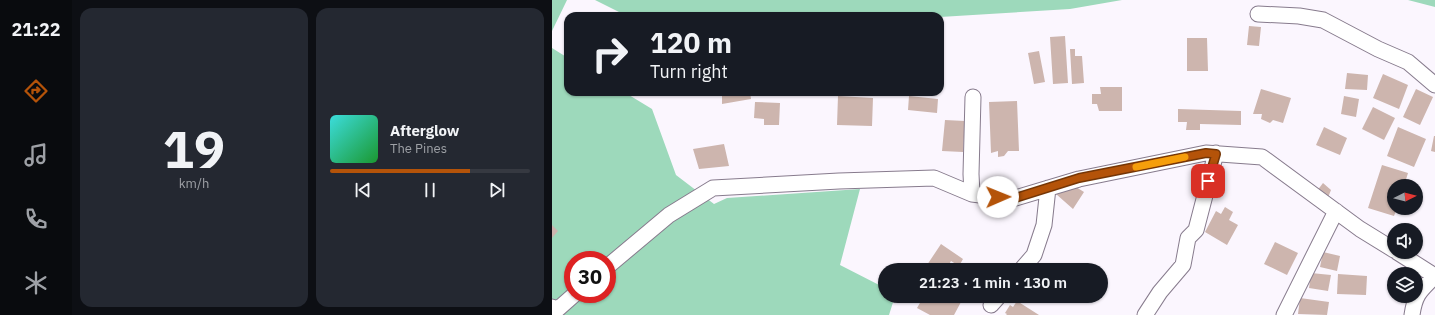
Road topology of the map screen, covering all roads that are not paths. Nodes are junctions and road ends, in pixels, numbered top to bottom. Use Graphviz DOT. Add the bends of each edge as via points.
graph roads {
  1 [pos="1258,14"];
  2 [pos="1435,85"];
  3 [pos="973,97"];
  4 [pos="1216,154"];
  5 [pos="1048,188"];
  6 [pos="972,194"];
  7 [pos="1336,211"];
  8 [pos="1387,246"];
  9 [pos="616,259"];
  10 [pos="1408,259"];
  11 [pos="1027,263"];
  12 [pos="1435,276"];
  13 [pos="565,303"];
  14 [pos="552,307"];
  15 [pos="1145,315"];
  16 [pos="1284,315"];
  17 [pos="1412,315"];
  1 -- 2 [label="street" via="1323,20 1408,62"];
  3 -- 6 [label="street"];
  4 -- 5 [label="street" via="1206,153 1079,178"];
  4 -- 7 [label="street" via="1262,157"];
  4 -- 15 [label="street" via="1196,230 1188,238 1183,265"];
  5 -- 6 [label="street" via="1012,199"];
  5 -- 11 [label="street" via="1044,225 1034,255"];
  6 -- 9 [label="street" via="934,178 713,188 669,215"];
  7 -- 8 [label="street"];
  7 -- 16 [label="street"];
  10 -- 12 [label="street"];
  12 -- 17 [label="street" via="1420,290 1414,301"];
  13 -- 14 [label="street" via="558,309"];
}
